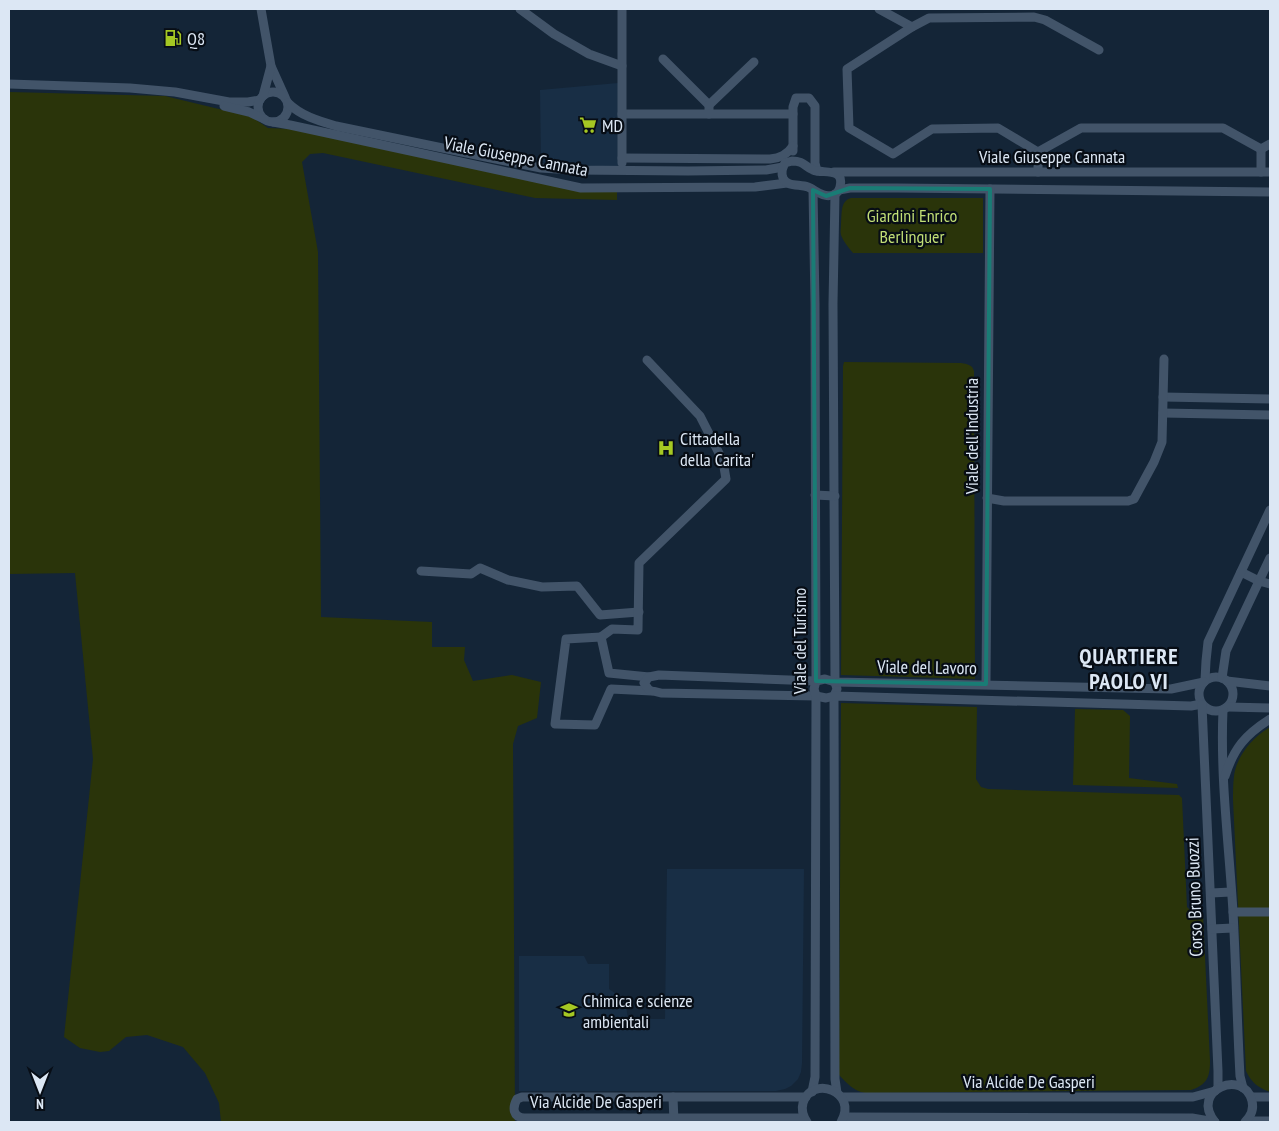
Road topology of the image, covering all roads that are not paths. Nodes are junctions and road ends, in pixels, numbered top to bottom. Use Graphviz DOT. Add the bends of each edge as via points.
graph roads {
  1 [pos="261,9"];
  2 [pos="520,9"];
  3 [pos="622,9"];
  4 [pos="879,9"];
  5 [pos="912,27"];
  6 [pos="1099,50"];
  7 [pos="663,59"];
  8 [pos="754,62"];
  9 [pos="271,66"];
  10 [pos="622,66"];
  11 [pos="9,84"];
  12 [pos="176,92"];
  13 [pos="261,99"];
  14 [pos="286,100"];
  15 [pos="709,110"];
  16 [pos="622,114"];
  17 [pos="793,114"];
  18 [pos="268,121"];
  19 [pos="1270,144"];
  20 [pos="793,146"];
  21 [pos="1261,149"];
  22 [pos="1038,152"];
  23 [pos="893,154"];
  24 [pos="622,158"];
  25 [pos="792,161"];
  26 [pos="783,167"];
  27 [pos="622,171"];
  28 [pos="817,171"];
  29 [pos="834,172"];
  30 [pos="894,172"];
  31 [pos="1038,172"];
  32 [pos="1266,172"];
  33 [pos="787,183"];
  34 [pos="990,189"];
  35 [pos="813,190"];
  36 [pos="837,192"];
  37 [pos="1270,192"];
  38 [pos="815,304"];
  39 [pos="834,304"];
  40 [pos="1164,359"];
  41 [pos="647,360"];
  42 [pos="1163,397"];
  43 [pos="1270,399"];
  44 [pos="1163,414"];
  45 [pos="1270,415"];
  46 [pos="815,495"];
  47 [pos="835,496"];
  48 [pos="987,498"];
  49 [pos="1270,510"];
  50 [pos="1270,558"];
  51 [pos="421,571"];
  52 [pos="1241,572"];
  53 [pos="1259,581"];
  54 [pos="1270,584"];
  55 [pos="639,612"];
  56 [pos="601,637"];
  57 [pos="649,677"];
  58 [pos="1225,679"];
  59 [pos="816,681"];
  60 [pos="1204,681"];
  61 [pos="835,682"];
  62 [pos="986,684"];
  63 [pos="1270,686"];
  64 [pos="652,691"];
  65 [pos="816,696"];
  66 [pos="834,696"];
  67 [pos="1202,705"];
  68 [pos="1270,708"];
  69 [pos="1226,709"];
  70 [pos="1270,719"];
  71 [pos="1223,783"];
  72 [pos="1231,892"];
  73 [pos="1210,893"];
  74 [pos="1233,912"];
  75 [pos="1270,912"];
  76 [pos="1233,928"];
  77 [pos="1212,929"];
  78 [pos="1243,1088"];
  79 [pos="1216,1089"];
  80 [pos="809,1094"];
  81 [pos="839,1095"];
  82 [pos="673,1097"];
  83 [pos="1251,1097"];
  84 [pos="1270,1098"];
  85 [pos="514,1118"];
  86 [pos="674,1120"];
  87 [pos="806,1120"];
  88 [pos="842,1120"];
  89 [pos="1246,1121"];
  90 [pos="1270,1121"];
  91 [pos="1215,1122"];
  1 -- 9 [label="street"];
  2 -- 10 [label="street" via="589,54"];
  3 -- 10 [label="street"];
  4 -- 5 [label="street"];
  5 -- 6 [label="street" via="929,18 1034,18 1045,20"];
  5 -- 23 [label="street" via="847,68 849,128"];
  7 -- 15 [label="street"];
  8 -- 15 [label="street"];
  9 -- 13 [label="street"];
  9 -- 14 [label="street"];
  10 -- 16 [label="street"];
  11 -- 12 [label="street, Viale Giuseppe Cannata"];
  12 -- 13 [label="street, Viale Giuseppe Cannata" via="229,102"];
  12 -- 18 [label="street, Viale Giuseppe Cannata" via="249,112"];
  13 -- 14 [label="street" via="272,92"];
  13 -- 18 [label="street" via="259,110"];
  14 -- 18 [label="street" via="288,107 282,120"];
  14 -- 27 [label="street, Viale Giuseppe Cannata" via="306,116 336,126 541,168"];
  15 -- 16 [label="street"];
  15 -- 17 [label="street"];
  16 -- 24 [label="street"];
  17 -- 20 [label="street"];
  17 -- 28 [label="street" via="796,98 809,98 815,106"];
  18 -- 33 [label="street, Viale Giuseppe Cannata" via="581,188 755,187"];
  19 -- 21 [label="street"];
  20 -- 24 [label="street" via="780,158 770,159"];
  20 -- 25 [label="street"];
  21 -- 22 [label="street" via="1223,128 1081,128"];
  21 -- 32 [label="street"];
  22 -- 23 [label="street" via="998,128 950,128 932,129"];
  22 -- 31 [label="street"];
  23 -- 30 [label="street"];
  24 -- 27 [label="street"];
  25 -- 26 [label="street, Viale Giuseppe Cannata"];
  25 -- 28 [label="street, Viale Giuseppe Cannata" via="799,161"];
  26 -- 27 [label="street, Viale Giuseppe Cannata" via="746,171"];
  26 -- 33 [label="street" via="782,174"];
  28 -- 29 [label="street, Viale Giuseppe Cannata"];
  29 -- 30 [label="street, Viale Giuseppe Cannata"];
  29 -- 36 [label="street" via="841,182"];
  30 -- 31 [label="street, Viale Giuseppe Cannata"];
  31 -- 32 [label="street, Viale Giuseppe Cannata"];
  33 -- 35 [label="street, Viale Giuseppe Cannata"];
  34 -- 36 [label="street, Viale Giuseppe Cannata" via="850,188"];
  34 -- 37 [label="street, Viale Giuseppe Cannata"];
  34 -- 48 [label="street, Viale dell'Industria"];
  35 -- 36 [label="street, Viale Giuseppe Cannata" via="826,196"];
  35 -- 38 [label="street, Viale del Turismo"];
  36 -- 39 [label="street, Viale del Turismo"];
  38 -- 39 [label="street"];
  38 -- 46 [label="street, Viale del Turismo"];
  39 -- 47 [label="street, Viale del Turismo"];
  40 -- 42 [label="street"];
  41 -- 55 [label="street" via="700,416 723,461 726,479 639,563"];
  42 -- 43 [label="street"];
  42 -- 44 [label="street"];
  44 -- 45 [label="street"];
  44 -- 48 [label="street" via="1162,442 1134,500 1004,501"];
  46 -- 47 [label="street"];
  46 -- 59 [label="street, Viale del Turismo"];
  47 -- 61 [label="street, Viale del Turismo"];
  48 -- 62 [label="street, Viale dell'Industria"];
  49 -- 52 [label="street"];
  50 -- 53 [label="street"];
  51 -- 55 [label="street" via="470,574 480,568 508,580 542,587 577,586 600,615"];
  52 -- 53 [label="street"];
  52 -- 60 [label="street" via="1208,642"];
  53 -- 54 [label="street"];
  53 -- 58 [label="street" via="1226,651"];
  55 -- 56 [label="street" via="638,630 612,629"];
  56 -- 57 [label="street, Viale del Lavoro" via="609,673"];
  56 -- 64 [label="street, Viale del Lavoro" via="566,639 555,724 594,725 611,689"];
  57 -- 59 [label="street, Viale del Lavoro"];
  57 -- 64 [label="street" via="644,683"];
  58 -- 60 [label="street"];
  58 -- 63 [label="street"];
  58 -- 69 [label="street" via="1234,691 1232,702"];
  59 -- 61 [label="street, Viale del Lavoro"];
  59 -- 65 [label="street, Viale del Turismo"];
  60 -- 62 [label="street, Viale del Lavoro" via="1171,689"];
  60 -- 67 [label="street" via="1199,693"];
  61 -- 62 [label="street, Viale del Lavoro"];
  61 -- 66 [label="street, Viale del Turismo"];
  64 -- 65 [label="street, Viale del Lavoro"];
  65 -- 66 [label="street, Viale del Lavoro"];
  65 -- 80 [label="street, Viale del Turismo" via="815,1078"];
  66 -- 67 [label="street, Viale del Lavoro"];
  66 -- 81 [label="street, Viale del Turismo" via="835,1079"];
  67 -- 69 [label="street" via="1212,711"];
  67 -- 73 [label="street, Corso Bruno Buozzi"];
  68 -- 69 [label="street"];
  69 -- 71 [label="street, Corso Bruno Buozzi" via="1222,738"];
  70 -- 71 [label="street" via="1243,741 1233,755"];
  71 -- 72 [label="street, Corso Bruno Buozzi"];
  72 -- 73 [label="street"];
  72 -- 74 [label="street, Corso Bruno Buozzi"];
  73 -- 77 [label="street, Corso Bruno Buozzi"];
  74 -- 75 [label="street"];
  74 -- 76 [label="street, Corso Bruno Buozzi"];
  76 -- 77 [label="street"];
  76 -- 78 [label="street, Corso Bruno Buozzi"];
  77 -- 79 [label="street, Corso Bruno Buozzi"];
  78 -- 79 [label="street, Via Alcide De Gasperi" via="1230,1084"];
  78 -- 83 [label="street"];
  79 -- 81 [label="street, Via Alcide De Gasperi" via="1193,1097"];
  79 -- 91 [label="street, Corso Bruno Buozzi" via="1208,1103"];
  80 -- 81 [label="street, Via Alcide De Gasperi" via="824,1088"];
  80 -- 82 [label="street, Via Alcide De Gasperi"];
  80 -- 87 [label="street, Viale del Turismo" via="802,1107"];
  81 -- 88 [label="street, Viale del Turismo" via="845,1110"];
  82 -- 85 [label="street, Via Alcide De Gasperi" via="522,1097 514,1104"];
  82 -- 86 [label="street"];
  83 -- 84 [label="street"];
  83 -- 89 [label="street" via="1252,1109"];
  85 -- 86 [label="street, Via Alcide De Gasperi"];
  86 -- 87 [label="street, Via Alcide De Gasperi"];
  88 -- 91 [label="street, Via Alcide De Gasperi" via="1192,1118"];
  89 -- 90 [label="street"];
}
